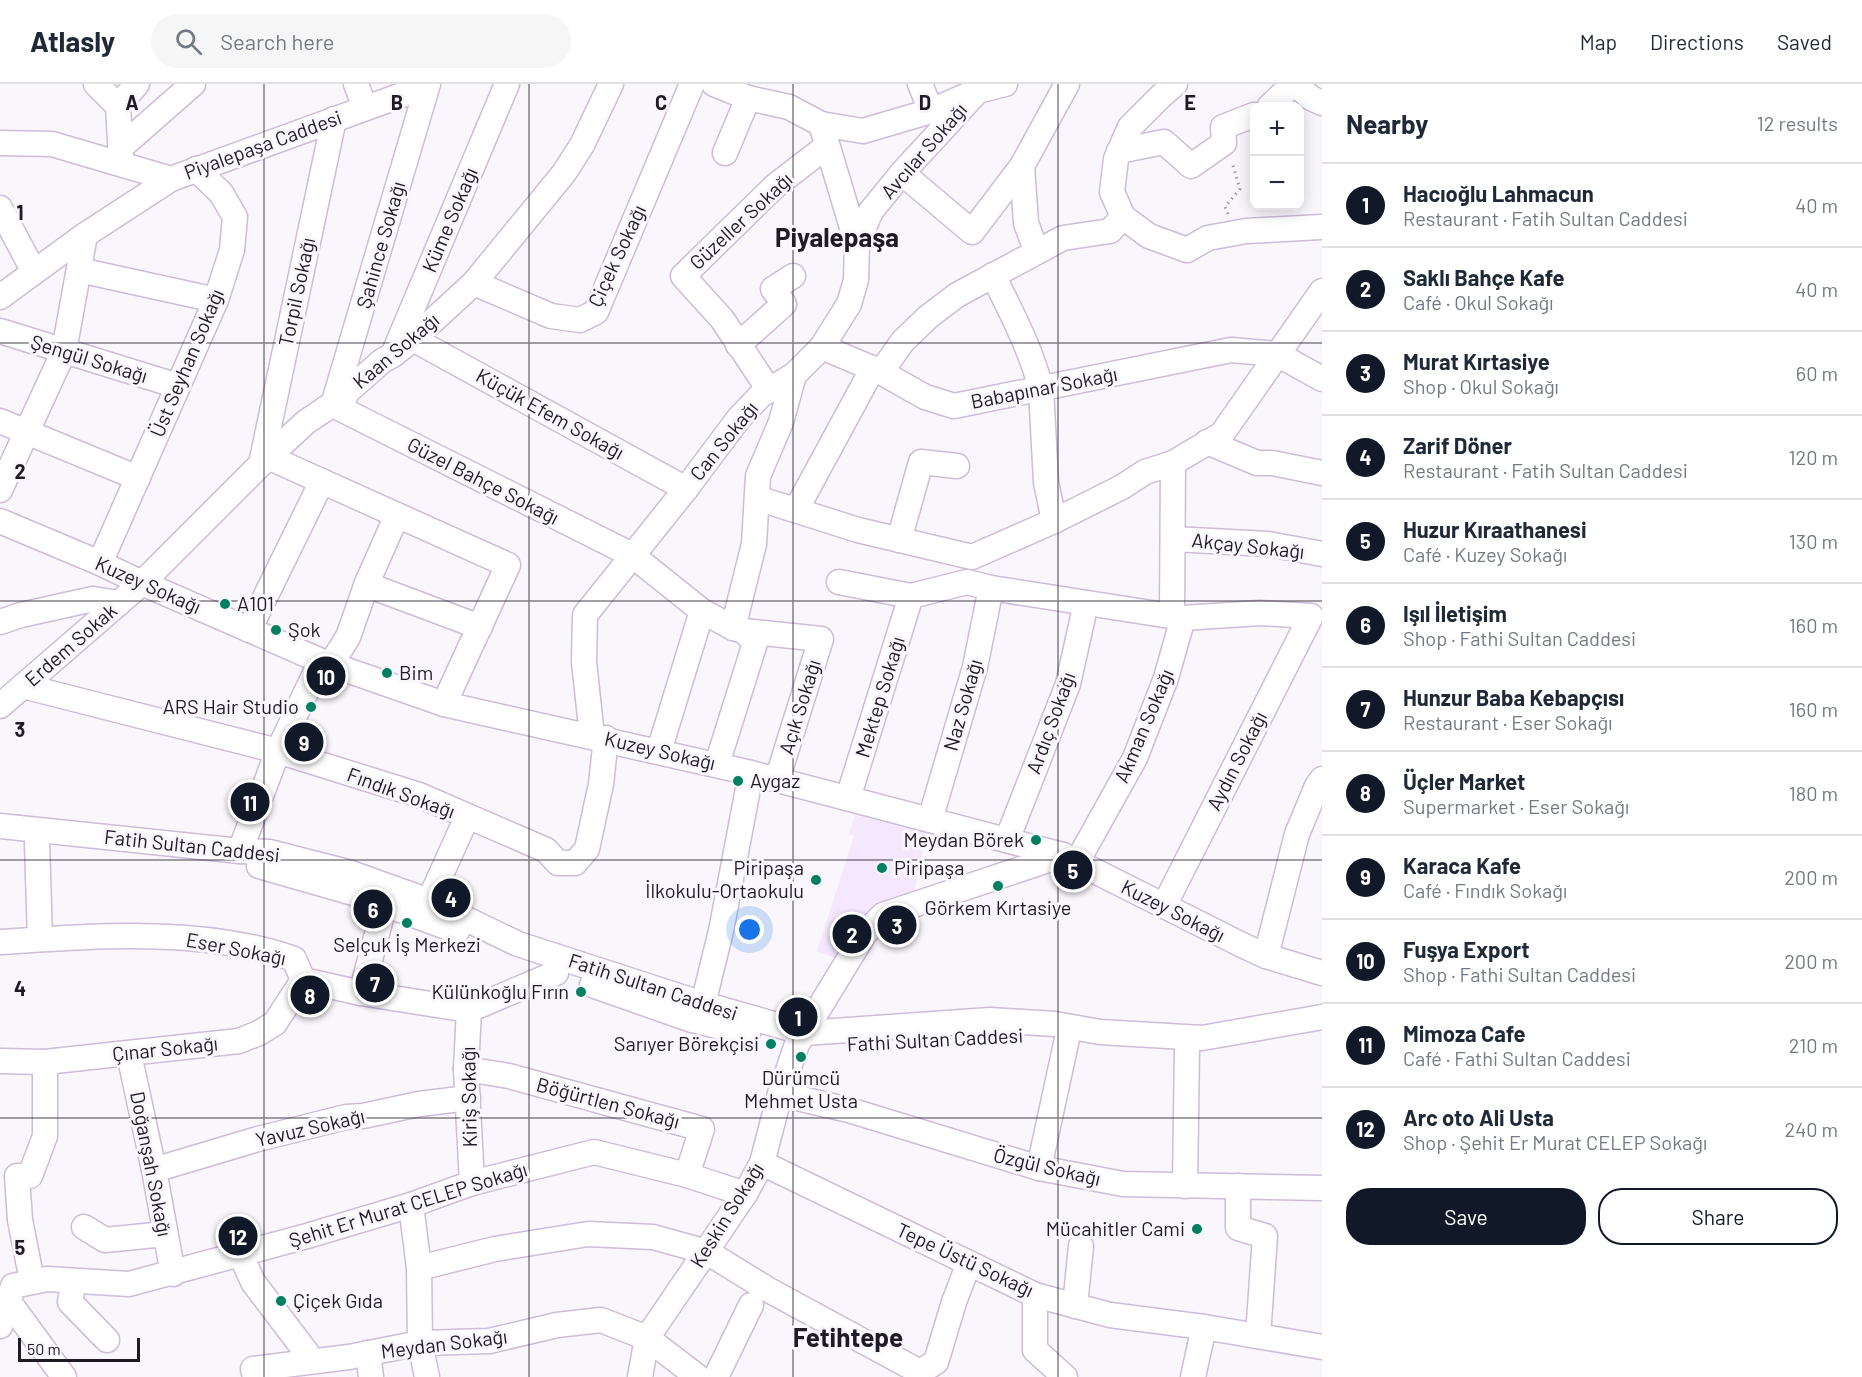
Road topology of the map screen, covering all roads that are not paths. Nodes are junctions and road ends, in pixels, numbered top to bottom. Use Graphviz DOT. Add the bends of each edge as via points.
graph roads {
  1 [pos="96,84"];
  2 [pos="137,84"];
  3 [pos="193,84"];
  4 [pos="356,84"];
  5 [pos="417,84"];
  6 [pos="428,84"];
  7 [pos="507,84"];
  8 [pos="611,84"];
  9 [pos="692,84"];
  10 [pos="714,84"];
  11 [pos="920,84"];
  12 [pos="1005,84"];
  13 [pos="1067,84"];
  14 [pos="1175,84"];
  15 [pos="1294,84"];
  16 [pos="981,88"];
  17 [pos="748,98"];
  18 [pos="1274,102"];
  19 [pos="1322,103"];
  20 [pos="118,106"];
  21 [pos="365,108"];
  22 [pos="931,111"];
  23 [pos="1250,117"];
  24 [pos="334,119"];
  25 [pos="824,135"];
  26 [pos="0,143"];
  27 [pos="1119,151"];
  28 [pos="725,153"];
  29 [pos="121,156"];
  30 [pos="1022,166"];
  31 [pos="196,169"];
  32 [pos="902,173"];
  33 [pos="171,179"];
  34 [pos="0,208"];
  35 [pos="1123,217"];
  36 [pos="1322,227"];
  37 [pos="85,235"];
  38 [pos="857,244"];
  39 [pos="1036,250"];
  40 [pos="79,270"];
  41 [pos="34,272"];
  42 [pos="993,275"];
  43 [pos="793,276"];
  44 [pos="474,284"];
  45 [pos="1322,291"];
  46 [pos="0,297"];
  47 [pos="216,300"];
  48 [pos="0,331"];
  49 [pos="413,339"];
  50 [pos="738,345"];
  51 [pos="822,347"];
  52 [pos="64,351"];
  53 [pos="1277,354"];
  54 [pos="393,355"];
  55 [pos="877,370"];
  56 [pos="794,375"];
  57 [pos="1322,379"];
  58 [pos="178,386"];
  59 [pos="1041,389"];
  60 [pos="769,390"];
  61 [pos="333,405"];
  62 [pos="0,421"];
  63 [pos="27,431"];
  64 [pos="1207,442"];
  65 [pos="264,461"];
  66 [pos="1173,463"];
  67 [pos="957,466"];
  68 [pos="1322,473"];
  69 [pos="138,478"];
  70 [pos="321,482"];
  71 [pos="686,489"];
  72 [pos="0,490"];
  73 [pos="757,498"];
  74 [pos="796,510"];
  75 [pos="397,515"];
  76 [pos="0,521"];
  77 [pos="1054,521"];
  78 [pos="1173,539"];
  79 [pos="899,540"];
  80 [pos="1322,554"];
  81 [pos="632,555"];
  82 [pos="972,557"];
  83 [pos="100,563"];
  84 [pos="838,582"];
  85 [pos="967,582"];
  86 [pos="367,583"];
  87 [pos="142,584"];
  88 [pos="991,588"];
  89 [pos="911,596"];
  90 [pos="119,603"];
  91 [pos="1086,603"];
  92 [pos="702,611"];
  93 [pos="1178,617"];
  94 [pos="0,622"];
  95 [pos="480,627"];
  96 [pos="739,629"];
  97 [pos="249,630"];
  98 [pos="326,663"];
  99 [pos="23,687"];
  100 [pos="444,704"];
  101 [pos="0,706"];
  102 [pos="599,737"];
  103 [pos="278,751"];
  104 [pos="659,751"];
  105 [pos="717,764"];
  106 [pos="752,773"];
  107 [pos="1322,779"];
  108 [pos="777,780"];
  109 [pos="848,798"];
  110 [pos="467,817"];
  111 [pos="930,820"];
  112 [pos="0,826"];
  113 [pos="0,840"];
  114 [pos="1007,840"];
  115 [pos="37,843"];
  116 [pos="240,851"];
  117 [pos="1070,859"];
  118 [pos="429,901"];
  119 [pos="385,904"];
  120 [pos="1164,906"];
  121 [pos="40,939"];
  122 [pos="0,942"];
  123 [pos="1266,956"];
  124 [pos="556,973"];
  125 [pos="1322,973"];
  126 [pos="303,980"];
  127 [pos="361,993"];
  128 [pos="702,1004"];
  129 [pos="469,1010"];
  130 [pos="1322,1017"];
  131 [pos="1322,1026"];
  132 [pos="1068,1034"];
  133 [pos="801,1039"];
  134 [pos="1187,1047"];
  135 [pos="129,1054"];
  136 [pos="0,1062"];
  137 [pos="45,1062"];
  138 [pos="466,1069"];
  139 [pos="780,1094"];
  140 [pos="468,1098"];
  141 [pos="762,1162"];
  142 [pos="1039,1168"];
  143 [pos="154,1170"];
  144 [pos="687,1175"];
  145 [pos="472,1183"];
  146 [pos="1185,1186"];
  147 [pos="1238,1186"];
  148 [pos="1322,1188"];
  149 [pos="745,1194"];
  150 [pos="411,1205"];
  151 [pos="84,1227"];
  152 [pos="165,1234"];
  153 [pos="1081,1246"];
  154 [pos="707,1252"];
  155 [pos="241,1255"];
  156 [pos="969,1263"];
  157 [pos="419,1268"];
  158 [pos="172,1274"];
  159 [pos="32,1281"];
  160 [pos="74,1281"];
  161 [pos="1035,1295"];
  162 [pos="9,1302"];
  163 [pos="751,1305"];
  164 [pos="1075,1306"];
  165 [pos="0,1326"];
  166 [pos="1204,1327"];
  167 [pos="1258,1336"];
  168 [pos="647,1338"];
  169 [pos="107,1340"];
  170 [pos="420,1343"];
  171 [pos="1322,1347"];
  172 [pos="313,1361"];
  173 [pos="369,1365"];
  174 [pos="1053,1372"];
  175 [pos="919,1375"];
  176 [pos="64,1377"];
  177 [pos="255,1377"];
  178 [pos="427,1377"];
  179 [pos="640,1377"];
  180 [pos="698,1377"];
  181 [pos="716,1377"];
  182 [pos="1193,1377"];
  1 -- 20 [label="street"];
  2 -- 20 [label="street"];
  3 -- 29 [label="street"];
  4 -- 21 [label="street"];
  5 -- 21 [label="street, Piyalepaşa Caddesi"];
  6 -- 61 [label="street, Şahince Sokağı"];
  7 -- 54 [label="street, Küme Sokağı"];
  8 -- 44 [label="street, Kaan Sokağı" via="582,145 564,172"];
  9 -- 44 [label="street, Çiçek Sokağı" via="596,312 580,320 551,316"];
  10 -- 17 [label="street"];
  11 -- 22 [label="street"];
  12 -- 16 [label="street"];
  13 -- 30 [label="street"];
  14 -- 27 [label="street" via="1131,127"];
  15 -- 18 [label="street"];
  15 -- 19 [label="street"];
  16 -- 22 [label="street"];
  16 -- 32 [label="street, Avcılar Sokağı"];
  17 -- 25 [label="street" via="789,107"];
  17 -- 28 [label="street"];
  20 -- 29 [label="street"];
  21 -- 24 [label="street, Piyalepaşa Caddesi"];
  22 -- 25 [label="street" via="862,131"];
  23 -- 27 [label="street" via="1223,127 1224,143 1191,166 1164,142"];
  24 -- 31 [label="street, Piyalepaşa Caddesi"];
  24 -- 65 [label="street, Torpil Sokağı"];
  25 -- 38 [label="street, Can Sokağı"];
  25 -- 50 [label="street, Güzeller Sokağı" via="683,276 722,319"];
  26 -- 29 [label="street, Piyalepaşa Caddesi" via="52,144"];
  27 -- 35 [label="street" via="1112,192"];
  29 -- 33 [label="street, Piyalepaşa Caddesi"];
  30 -- 32 [label="street" via="972,232"];
  30 -- 39 [label="street" via="1026,224"];
  31 -- 33 [label="street, Piyalepaşa Caddesi"];
  31 -- 47 [label="street, Üst Seyhan Sokağı" via="221,193 235,217 232,250"];
  32 -- 38 [label="street, Avcılar Sokağı" via="871,211"];
  33 -- 37 [label="street"];
  34 -- 41 [label="street"];
  35 -- 36 [label="street" via="1149,236 1187,250 1208,238 1236,233"];
  35 -- 39 [label="street" via="1110,231 1063,238"];
  37 -- 40 [label="street"];
  37 -- 41 [label="street"];
  38 -- 51 [label="street, Can Sokağı" via="856,280 849,304"];
  39 -- 42 [label="street"];
  40 -- 47 [label="street"];
  40 -- 52 [label="street"];
  41 -- 46 [label="street"];
  42 -- 55 [label="street" via="928,317"];
  42 -- 59 [label="street" via="1020,330"];
  43 -- 50 [label="street" via="773,289 784,304"];
  44 -- 49 [label="street, Kaan Sokağı"];
  45 -- 53 [label="street"];
  47 -- 58 [label="street, Üst Seyhan Sokağı"];
  48 -- 52 [label="street, Şengül Sokağı"];
  49 -- 54 [label="street, Kaan Sokağı"];
  49 -- 71 [label="street, Küçük Efem Sokağı"];
  50 -- 60 [label="street, Güzeller Sokağı"];
  51 -- 55 [label="street, Babapınar Sokağı"];
  51 -- 56 [label="street, Can Sokağı"];
  52 -- 58 [label="street, Şengül Sokağı"];
  52 -- 63 [label="street"];
  53 -- 57 [label="street"];
  53 -- 59 [label="street, Babapınar Sokağı" via="1231,350"];
  53 -- 64 [label="street" via="1222,434"];
  54 -- 61 [label="street, Kaan Sokağı"];
  55 -- 59 [label="street, Babapınar Sokağı" via="925,397 954,405"];
  55 -- 74 [label="street"];
  56 -- 60 [label="street, Can Sokağı"];
  56 -- 73 [label="street" via="781,422 758,476"];
  58 -- 69 [label="street, Üst Seyhan Sokağı"];
  59 -- 77 [label="street" via="1046,482"];
  60 -- 71 [label="street, Can Sokağı" via="739,418"];
  61 -- 65 [label="street, Kaan Sokağı" via="306,422"];
  61 -- 81 [label="street, Güzel Bahçe Sokağı"];
  62 -- 63 [label="street"];
  63 -- 69 [label="street"];
  63 -- 72 [label="street"];
  64 -- 66 [label="street"];
  64 -- 68 [label="street" via="1257,463"];
  65 -- 70 [label="street"];
  65 -- 87 [label="street, Kaan Sokağı"];
  66 -- 77 [label="street" via="1145,472"];
  66 -- 78 [label="street, Akman Sokağı"];
  67 -- 79 [label="street" via="921,462"];
  69 -- 83 [label="street, Üst Seyhan Sokağı"];
  70 -- 75 [label="street"];
  70 -- 97 [label="street"];
  71 -- 81 [label="street, Can Sokağı"];
  73 -- 74 [label="street"];
  73 -- 96 [label="street" via="754,544"];
  74 -- 79 [label="street"];
  75 -- 86 [label="street"];
  75 -- 95 [label="street" via="508,565"];
  76 -- 83 [label="street, Kuzey Sokağı"];
  77 -- 82 [label="street"];
  78 -- 80 [label="street, Akçay Sokağı" via="1268,544"];
  78 -- 93 [label="street, Akman Sokağı"];
  79 -- 82 [label="street"];
  81 -- 92 [label="street, Güzel Bahçe Sokağı"];
  81 -- 102 [label="street, Can Sokağı" via="585,615 584,662"];
  82 -- 85 [label="street"];
  83 -- 87 [label="street, Kuzey Sokağı"];
  84 -- 89 [label="street"];
  85 -- 88 [label="street"];
  85 -- 89 [label="street"];
  86 -- 95 [label="street"];
  86 -- 98 [label="street" via="348,637"];
  87 -- 90 [label="street, Erdem Sokak"];
  87 -- 97 [label="street, Kuzey Sokağı"];
  88 -- 91 [label="street"];
  88 -- 111 [label="street, Naz Sokağı" via="975,667"];
  89 -- 109 [label="street, Mektep Sokağı"];
  90 -- 94 [label="street" via="93,600"];
  90 -- 99 [label="street, Erdem Sokak"];
  91 -- 93 [label="street"];
  91 -- 114 [label="street, Ardıç Sokağı" via="1068,684"];
  92 -- 96 [label="street, Güzel Bahçe Sokağı"];
  92 -- 104 [label="street"];
  93 -- 117 [label="street, Akman Sokağı" via="1166,678 1135,758"];
  93 -- 120 [label="street, Aydın Sokağı" via="1260,613 1311,616"];
  95 -- 100 [label="street"];
  96 -- 105 [label="street" via="755,643"];
  96 -- 108 [label="street, Açık Sokağı" via="821,639"];
  97 -- 98 [label="street, Kuzey Sokağı"];
  98 -- 100 [label="street, Kuzey Sokağı"];
  98 -- 103 [label="street"];
  99 -- 101 [label="street, Erdem Sokak"];
  99 -- 103 [label="street, Fındık Sokağı"];
  100 -- 102 [label="street, Kuzey Sokağı"];
  102 -- 104 [label="street, Kuzey Sokağı"];
  102 -- 110 [label="street, Fındık Sokağı" via="600,784 587,849 574,862 558,863 546,850"];
  103 -- 110 [label="street, Fındık Sokağı" via="419,795"];
  103 -- 116 [label="street"];
  104 -- 105 [label="street, Kuzey Sokağı"];
  105 -- 106 [label="street, Kuzey Sokağı"];
  106 -- 108 [label="street, Kuzey Sokağı"];
  106 -- 128 [label="street" via="721,932"];
  107 -- 123 [label="street" via="1297,834"];
  108 -- 109 [label="street, Kuzey Sokağı"];
  109 -- 111 [label="street, Kuzey Sokağı"];
  110 -- 118 [label="street"];
  111 -- 114 [label="street, Kuzey Sokağı"];
  112 -- 116 [label="street, Fatih Sultan Caddesi"];
  113 -- 115 [label="street, Fathi Sultan Caddesi"];
  114 -- 117 [label="street, Kuzey Sokağı"];
  115 -- 119 [label="street, Fathi Sultan Caddesi" via="248,864"];
  115 -- 121 [label="street"];
  116 -- 118 [label="street, Fatih Sultan Caddesi" via="270,852 348,872"];
  117 -- 120 [label="street, Kuzey Sokağı"];
  117 -- 133 [label="street, Keskin Sokağı" via="883,915 865,933"];
  118 -- 128 [label="street, Fatih Sultan Caddesi" via="518,944"];
  119 -- 124 [label="street, Fathi Sultan Caddesi"];
  119 -- 127 [label="street"];
  120 -- 123 [label="street, Kuzey Sokağı"];
  121 -- 122 [label="street, Eser Sokağı"];
  121 -- 126 [label="street, Eser Sokağı" via="157,936 226,943 294,958"];
  123 -- 125 [label="street, Kuzey Sokağı"];
  124 -- 129 [label="street"];
  124 -- 133 [label="street, Fathi Sultan Caddesi" via="692,1020"];
  126 -- 127 [label="street, Eser Sokağı"];
  126 -- 135 [label="street, Çınar Sokağı" via="275,1023 259,1033 238,1041"];
  127 -- 129 [label="street, Eser Sokağı"];
  128 -- 133 [label="street, Fatih Sultan Caddesi"];
  129 -- 138 [label="street, Kiriş Sokağı"];
  130 -- 133 [label="street, Fatih Sultan Caddesi" via="1202,1038 990,1020"];
  131 -- 134 [label="street, Fathi Sultan Caddesi" via="1220,1048"];
  132 -- 133 [label="street, Fathi Sultan Caddesi" via="838,1046"];
  132 -- 134 [label="street, Fathi Sultan Caddesi"];
  132 -- 142 [label="street"];
  133 -- 139 [label="street, Keskin Sokağı"];
  134 -- 146 [label="street"];
  135 -- 137 [label="street, Çınar Sokağı"];
  135 -- 143 [label="street, Doğanşah Sokağı"];
  136 -- 137 [label="street, Çınar Sokağı"];
  137 -- 159 [label="street" via="45,1136 30,1176 17,1176 20,1220"];
  138 -- 140 [label="street, Kiriş Sokağı"];
  138 -- 144 [label="street, Böğürtlen Sokağı" via="509,1076 702,1129"];
  139 -- 141 [label="street, Keskin Sokağı"];
  139 -- 142 [label="street, Özgül Sokağı" via="849,1110"];
  140 -- 143 [label="street, Yavuz Sokağı" via="346,1117"];
  140 -- 145 [label="street, Kiriş Sokağı"];
  141 -- 149 [label="street, Keskin Sokağı"];
  141 -- 156 [label="street, Tepe Üstü Sokağı"];
  142 -- 146 [label="street, Özgül Sokağı" via="1123,1184"];
  143 -- 152 [label="street, Doğanşah Sokağı"];
  144 -- 145 [label="street, Şehit Er Murat CELEP Sokağı" via="594,1152"];
  144 -- 149 [label="street, Şehit Er Murat CELEP Sokağı"];
  145 -- 150 [label="street, Şehit Er Murat CELEP Sokağı"];
  146 -- 147 [label="street, Özgül Sokağı"];
  147 -- 148 [label="street, Özgül Sokağı"];
  147 -- 167 [label="street" via="1238,1228 1264,1236"];
  149 -- 154 [label="street, Keskin Sokağı"];
  150 -- 155 [label="street, Şehit Er Murat CELEP Sokağı"];
  150 -- 157 [label="street"];
  151 -- 152 [label="street" via="105,1240"];
  152 -- 158 [label="street, Doğanşah Sokağı"];
  153 -- 164 [label="street"];
  154 -- 157 [label="street" via="653,1237 588,1234 495,1249"];
  154 -- 168 [label="street, Keskin Sokağı"];
  154 -- 175 [label="street"];
  155 -- 158 [label="street, Şehit Er Murat CELEP Sokağı"];
  155 -- 172 [label="street" via="253,1282"];
  156 -- 161 [label="street, Tepe Üstü Sokağı"];
  156 -- 175 [label="street" via="936,1362"];
  157 -- 170 [label="street"];
  158 -- 160 [label="street, Şehit Er Murat CELEP Sokağı" via="129,1284"];
  159 -- 160 [label="street, Şehit Er Murat CELEP Sokağı"];
  159 -- 162 [label="street" via="13,1286"];
  160 -- 169 [label="street" via="70,1302"];
  161 -- 164 [label="street, Tepe Üstü Sokağı"];
  161 -- 174 [label="street" via="1035,1350"];
  162 -- 165 [label="street"];
  162 -- 176 [label="street"];
  163 -- 181 [label="street"];
  164 -- 166 [label="street, Tepe Üstü Sokağı"];
  166 -- 167 [label="street, Tepe Üstü Sokağı"];
  166 -- 182 [label="street"];
  167 -- 171 [label="street, Tepe Üstü Sokağı"];
  168 -- 170 [label="street, Meydan Sokağı" via="601,1320 557,1325 489,1341"];
  168 -- 179 [label="street, Keskin Sokağı"];
  168 -- 180 [label="street, Meydan Sokağı"];
  170 -- 173 [label="street, Meydan Sokağı"];
  170 -- 178 [label="street"];
  172 -- 173 [label="street, Meydan Sokağı"];
  172 -- 177 [label="street, Meydan Sokağı" via="253,1369"];
}
